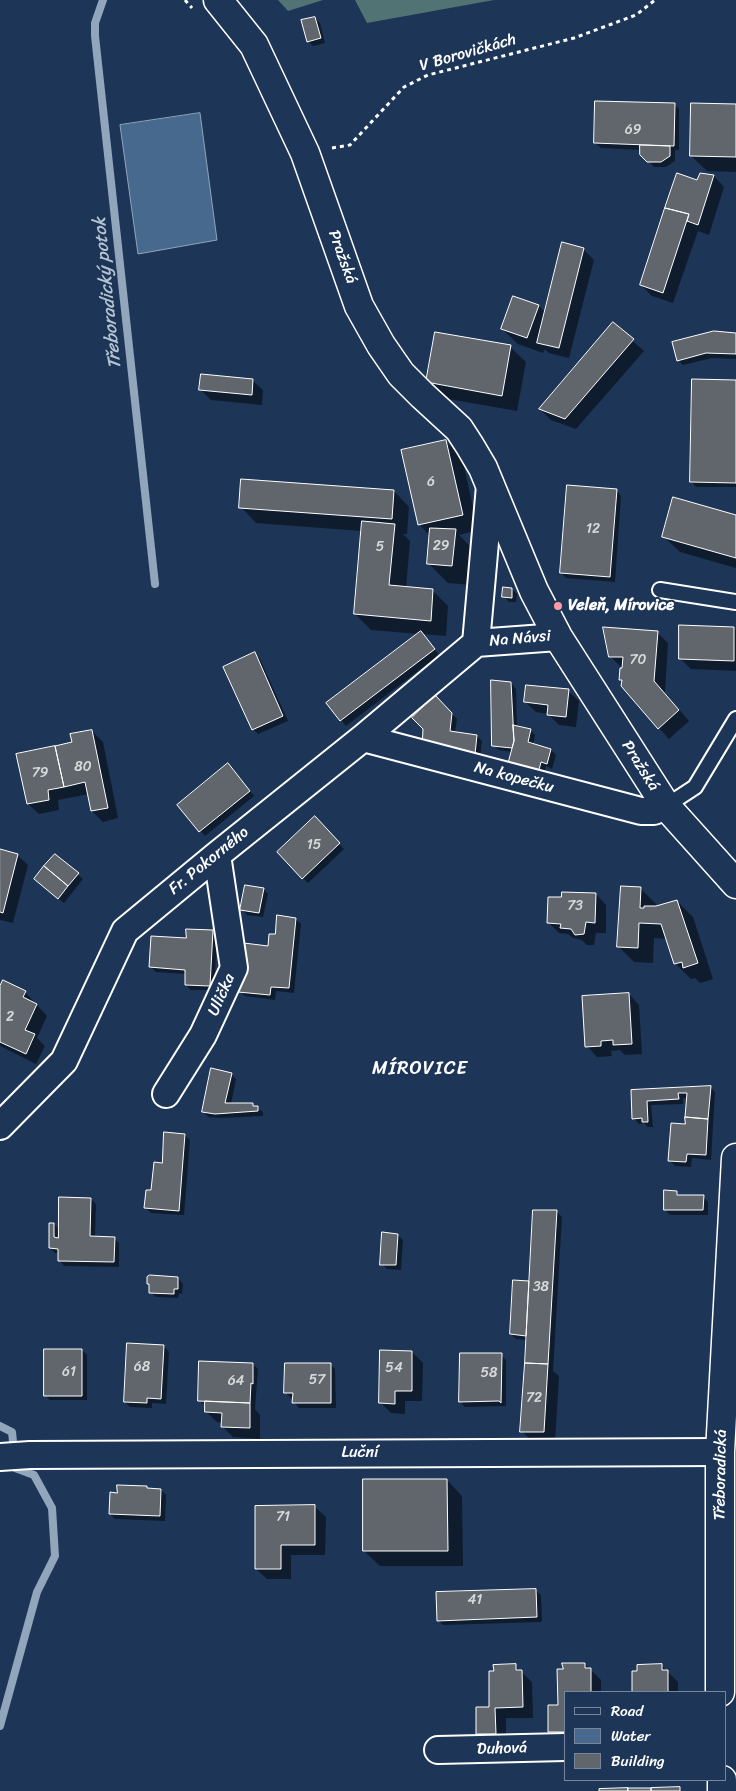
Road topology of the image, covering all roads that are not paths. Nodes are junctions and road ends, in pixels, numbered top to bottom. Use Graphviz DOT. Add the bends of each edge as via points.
graph roads {
  1 [pos="218,0"];
  2 [pos="390,356"];
  3 [pos="490,486"];
  4 [pos="660,590"];
  5 [pos="736,602"];
  6 [pos="558,637"];
  7 [pos="476,643"];
  8 [pos="736,719"];
  9 [pos="363,738"];
  10 [pos="666,806"];
  11 [pos="217,854"];
  12 [pos="736,884"];
  13 [pos="166,1094"];
  14 [pos="0,1126"];
  15 [pos="736,1158"];
  16 [pos="720,1452"];
  17 [pos="0,1457"];
  18 [pos="725,1679"];
  19 [pos="564,1747"];
  20 [pos="438,1750"];
  1 -- 2 [label="street, Pražská" via="254,46 305,153 359,306"];
  2 -- 3 [label="street, Na Návsi" via="415,388 459,429"];
  3 -- 6 [label="street, Na Návsi" via="534,591"];
  3 -- 7 [label="street, Na Návsi"];
  4 -- 5 [label="lane"];
  6 -- 7 [label="street, Na Návsi"];
  6 -- 10 [label="street, Pražská"];
  7 -- 9 [label="street, Fr. Pokorného"];
  8 -- 10 [label="lane" via="695,787"];
  9 -- 10 [label="street, Na kopečku" via="641,811 654,811"];
  9 -- 11 [label="street, Fr. Pokorného"];
  10 -- 12 [label="street, Pražská"];
  11 -- 13 [label="street, Ulička" via="234,968 203,1035"];
  11 -- 14 [label="street, Fr. Pokorného" via="125,931 64,1061"];
  15 -- 16 [label="street, Třeboradická"];
  16 -- 17 [label="street, Luční"];
  16 -- 18 [label="street, Třeboradická"];
  19 -- 20 [label="street, Duhová"];
}
